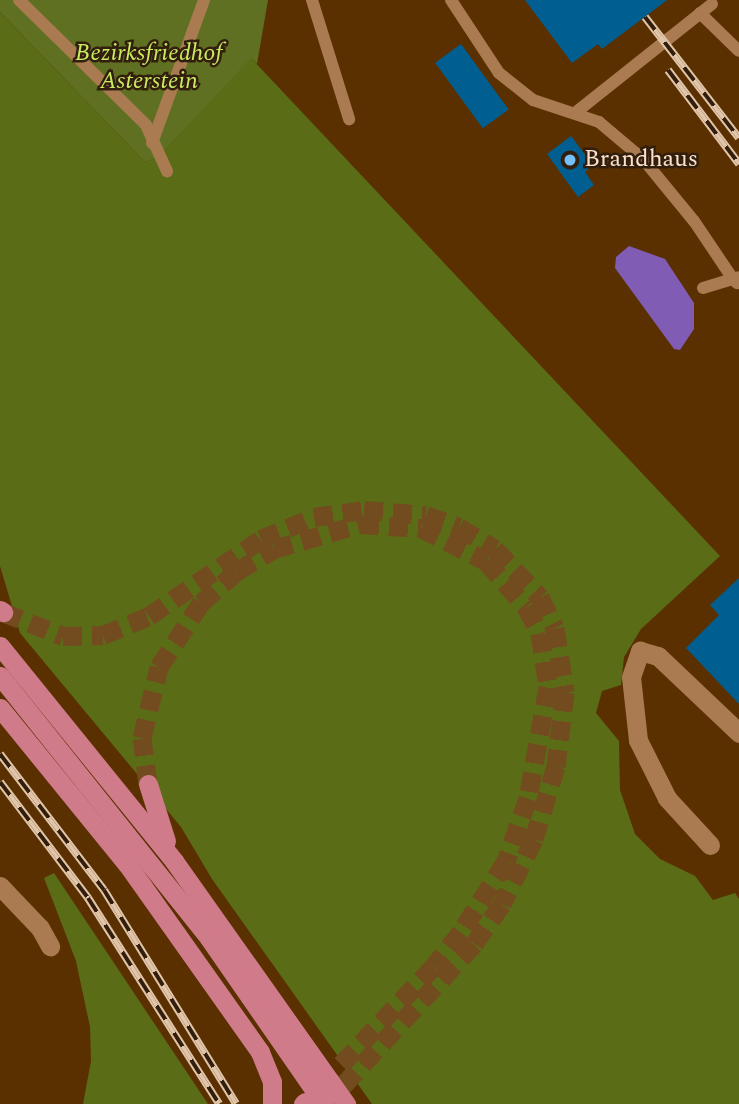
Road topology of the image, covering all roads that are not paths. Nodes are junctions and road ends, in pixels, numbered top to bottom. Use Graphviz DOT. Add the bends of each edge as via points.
graph roads {
  1 [pos="19,0"];
  2 [pos="204,0"];
  3 [pos="312,0"];
  4 [pos="451,0"];
  5 [pos="712,4"];
  6 [pos="700,13"];
  7 [pos="739,51"];
  8 [pos="575,113"];
  9 [pos="349,119"];
  10 [pos="152,143"];
  11 [pos="167,171"];
  12 [pos="737,280"];
  13 [pos="703,288"];
  14 [pos="0,646"];
  15 [pos="0,676"];
  16 [pos="0,708"];
  17 [pos="739,733"];
  18 [pos="148,784"];
  19 [pos="710,845"];
  20 [pos="174,862"];
  21 [pos="0,886"];
  22 [pos="50,946"];
  23 [pos="311,1103"];
  24 [pos="272,1104"];
  25 [pos="346,1104"];
  1 -- 10 [label="lane" via="146,125"];
  2 -- 10 [label="lane"];
  3 -- 9 [label="lane"];
  4 -- 8 [label="lane" via="499,72 533,100"];
  5 -- 6 [label="lane"];
  6 -- 7 [label="lane"];
  6 -- 8 [label="lane"];
  8 -- 12 [label="lane" via="599,122 643,159"];
  10 -- 11 [label="lane"];
  12 -- 13 [label="lane"];
  14 -- 20 [label="highway"];
  15 -- 23 [label="highway" via="201,928"];
  16 -- 24 [label="highway" via="127,864 260,1052 272,1082"];
  17 -- 19 [label="street" via="658,656 640,651 631,677 638,740 667,798"];
  18 -- 20 [label="highway"];
  20 -- 25 [label="highway"];
  21 -- 22 [label="street" via="40,928"];
}
